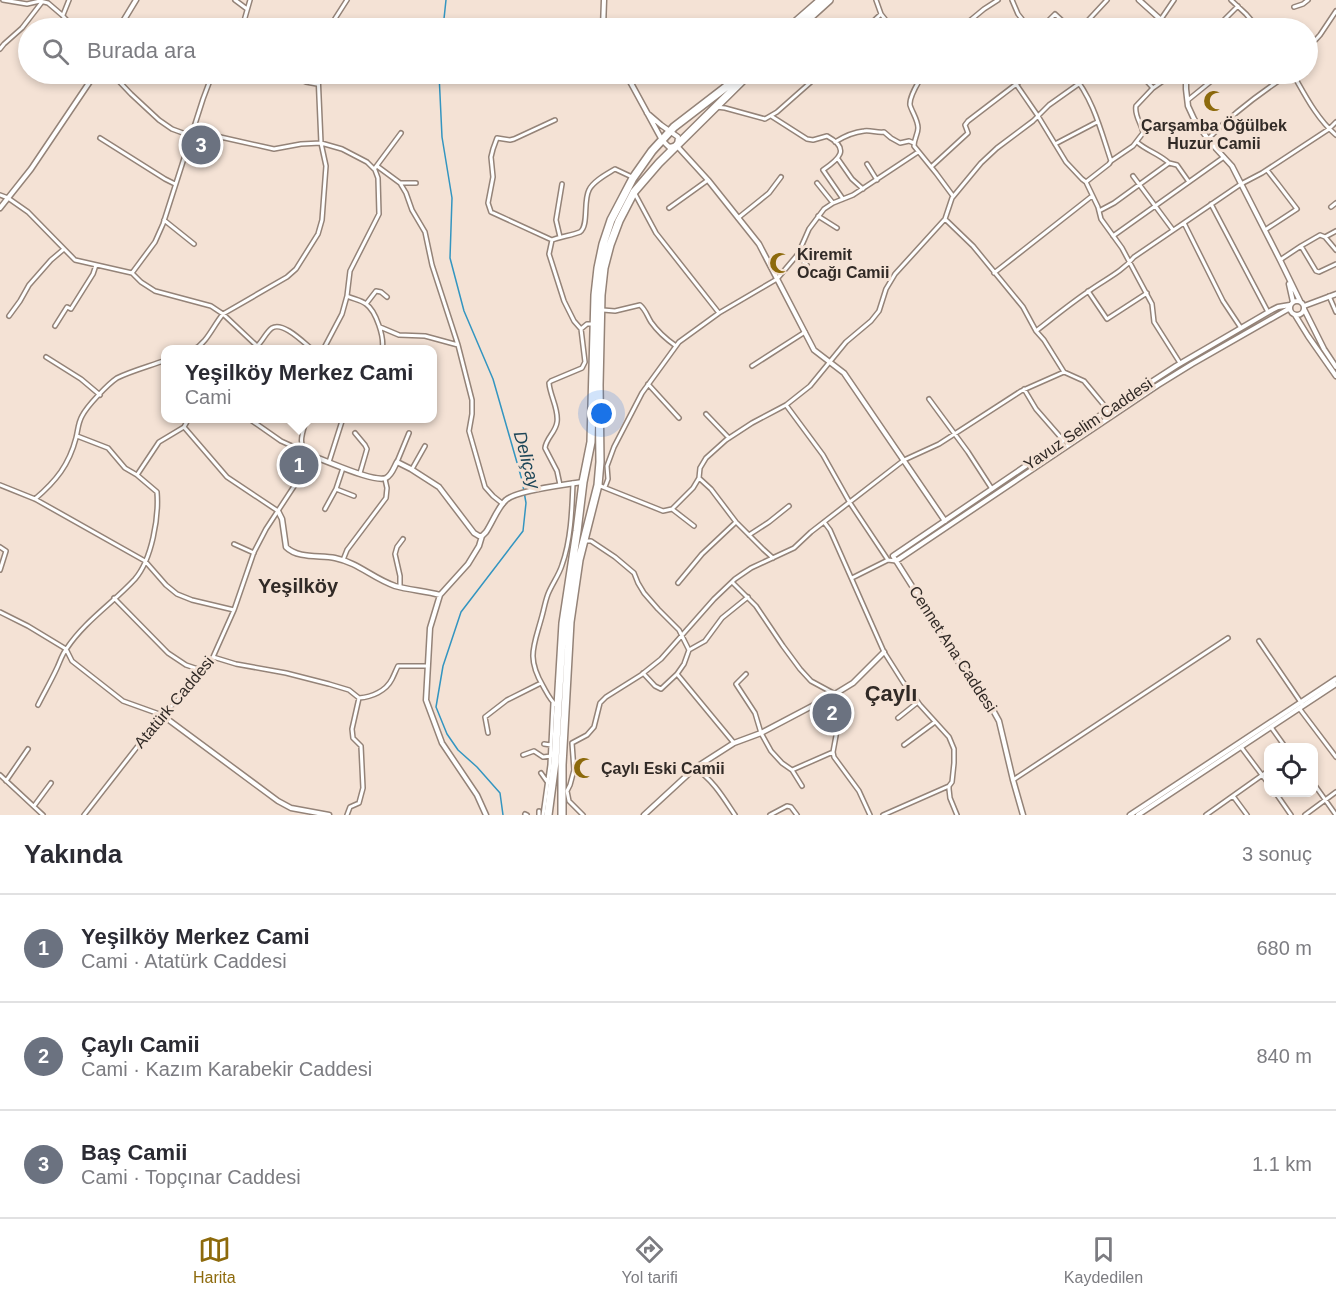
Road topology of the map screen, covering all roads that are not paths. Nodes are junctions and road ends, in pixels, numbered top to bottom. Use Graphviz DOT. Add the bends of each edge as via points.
graph roads {
  1 [pos="3,0"];
  2 [pos="69,0"];
  3 [pos="136,0"];
  4 [pos="235,0"];
  5 [pos="250,0"];
  6 [pos="347,0"];
  7 [pos="604,0"];
  8 [pos="820,0"];
  9 [pos="830,0"];
  10 [pos="876,0"];
  11 [pos="998,0"];
  12 [pos="1008,0"];
  13 [pos="1107,0"];
  14 [pos="1139,0"];
  15 [pos="1174,0"];
  16 [pos="1308,0"];
  17 [pos="1013,1"];
  18 [pos="42,2"];
  19 [pos="1235,2"];
  20 [pos="1294,7"];
  21 [pos="247,9"];
  22 [pos="1336,11"];
  23 [pos="881,14"];
  24 [pos="62,15"];
  25 [pos="30,18"];
  26 [pos="65,18"];
  27 [pos="125,18"];
  28 [pos="245,18"];
  29 [pos="335,18"];
  30 [pos="603,18"];
  31 [pos="800,18"];
  32 [pos="809,18"];
  33 [pos="877,18"];
  34 [pos="884,18"];
  35 [pos="973,18"];
  36 [pos="1021,18"];
  37 [pos="1090,18"];
  38 [pos="1160,18"];
  39 [pos="1162,18"];
  40 [pos="1223,18"];
  41 [pos="1249,18"];
  42 [pos="18,32"];
  43 [pos="1318,37"];
  44 [pos="0,49"];
  45 [pos="88,84"];
  46 [pos="122,84"];
  47 [pos="209,84"];
  48 [pos="317,84"];
  49 [pos="632,84"];
  50 [pos="729,84"];
  51 [pos="738,84"];
  52 [pos="809,84"];
  53 [pos="918,84"];
  54 [pos="1016,84"];
  55 [pos="1079,84"];
  56 [pos="1081,84"];
  57 [pos="1149,84"];
  58 [pos="1159,84"];
  59 [pos="1186,84"];
  60 [pos="1208,84"];
  61 [pos="1276,84"];
  62 [pos="1298,84"];
  63 [pos="1153,88"];
  64 [pos="1188,100"];
  65 [pos="714,107"];
  66 [pos="647,112"];
  67 [pos="771,116"];
  68 [pos="1038,116"];
  69 [pos="555,120"];
  70 [pos="1097,122"];
  71 [pos="1336,122"];
  72 [pos="1329,129"];
  73 [pos="670,130"];
  74 [pos="193,132"];
  75 [pos="401,133"];
  76 [pos="1336,135"];
  77 [pos="100,138"];
  78 [pos="1208,139"];
  79 [pos="662,140"];
  80 [pos="835,142"];
  81 [pos="1137,142"];
  82 [pos="321,143"];
  83 [pos="914,143"];
  84 [pos="1055,144"];
  85 [pos="677,146"];
  86 [pos="918,152"];
  87 [pos="1224,157"];
  88 [pos="838,159"];
  89 [pos="1111,160"];
  90 [pos="1169,163"];
  91 [pos="867,164"];
  92 [pos="931,167"];
  93 [pos="375,168"];
  94 [pos="1266,170"];
  95 [pos="1133,176"];
  96 [pos="782,177"];
  97 [pos="633,178"];
  98 [pos="708,180"];
  99 [pos="877,180"];
  100 [pos="1086,182"];
  101 [pos="1189,182"];
  102 [pos="400,183"];
  103 [pos="416,183"];
  104 [pos="817,183"];
  105 [pos="175,184"];
  106 [pos="562,184"];
  107 [pos="1140,184"];
  108 [pos="1241,184"];
  109 [pos="862,189"];
  110 [pos="634,192"];
  111 [pos="0,195"];
  112 [pos="953,196"];
  113 [pos="1092,196"];
  114 [pos="8,198"];
  115 [pos="843,199"];
  116 [pos="833,203"];
  117 [pos="1336,203"];
  118 [pos="1211,204"];
  119 [pos="1155,206"];
  120 [pos="1331,207"];
  121 [pos="0,208"];
  122 [pos="669,208"];
  123 [pos="1099,211"];
  124 [pos="818,216"];
  125 [pos="738,218"];
  126 [pos="945,219"];
  127 [pos="164,220"];
  128 [pos="1184,223"];
  129 [pos="837,228"];
  130 [pos="1265,230"];
  131 [pos="1173,231"];
  132 [pos="1336,231"];
  133 [pos="1113,236"];
  134 [pos="560,237"];
  135 [pos="1325,237"];
  136 [pos="552,240"];
  137 [pos="194,244"];
  138 [pos="1334,244"];
  139 [pos="1301,246"];
  140 [pos="64,249"];
  141 [pos="1336,250"];
  142 [pos="797,255"];
  143 [pos="1280,260"];
  144 [pos="1130,262"];
  145 [pos="1336,264"];
  146 [pos="807,265"];
  147 [pos="96,266"];
  148 [pos="132,273"];
  149 [pos="994,273"];
  150 [pos="777,279"];
  151 [pos="1289,280"];
  152 [pos="1088,291"];
  153 [pos="1147,293"];
  154 [pos="1336,294"];
  155 [pos="347,296"];
  156 [pos="1329,296"];
  157 [pos="387,297"];
  158 [pos="1300,301"];
  159 [pos="366,304"];
  160 [pos="1291,305"];
  161 [pos="1304,307"];
  162 [pos="601,309"];
  163 [pos="1268,312"];
  164 [pos="1336,312"];
  165 [pos="223,314"];
  166 [pos="719,314"];
  167 [pos="1295,315"];
  168 [pos="9,316"];
  169 [pos="594,324"];
  170 [pos="55,326"];
  171 [pos="380,327"];
  172 [pos="1241,328"];
  173 [pos="581,329"];
  174 [pos="1036,331"];
  175 [pos="805,332"];
  176 [pos="202,345"];
  177 [pos="252,345"];
  178 [pos="258,345"];
  179 [pos="307,345"];
  180 [pos="326,345"];
  181 [pos="384,345"];
  182 [pos="458,345"];
  183 [pos="676,346"];
  184 [pos="46,357"];
  185 [pos="161,362"];
  186 [pos="831,362"];
  187 [pos="1180,363"];
  188 [pos="752,366"];
  189 [pos="1336,367"];
  190 [pos="1064,372"];
  191 [pos="1336,376"];
  192 [pos="648,384"];
  193 [pos="1024,389"];
  194 [pos="100,395"];
  195 [pos="929,399"];
  196 [pos="786,405"];
  197 [pos="1108,410"];
  198 [pos="706,414"];
  199 [pos="1112,416"];
  200 [pos="679,418"];
  201 [pos="186,423"];
  202 [pos="255,423"];
  203 [pos="306,423"];
  204 [pos="342,423"];
  205 [pos="184,427"];
  206 [pos="355,433"];
  207 [pos="409,433"];
  208 [pos="954,434"];
  209 [pos="77,436"];
  210 [pos="729,438"];
  211 [pos="1063,440"];
  212 [pos="425,446"];
  213 [pos="307,454"];
  214 [pos="904,460"];
  215 [pos="328,462"];
  216 [pos="397,462"];
  217 [pos="343,468"];
  218 [pos="412,469"];
  219 [pos="360,473"];
  220 [pos="137,475"];
  221 [pos="385,478"];
  222 [pos="699,478"];
  223 [pos="583,482"];
  224 [pos="573,483"];
  225 [pos="0,485"];
  226 [pos="560,485"];
  227 [pos="600,486"];
  228 [pos="336,489"];
  229 [pos="992,489"];
  230 [pos="354,496"];
  231 [pos="35,499"];
  232 [pos="850,503"];
  233 [pos="503,504"];
  234 [pos="789,506"];
  235 [pos="325,509"];
  236 [pos="672,509"];
  237 [pos="278,511"];
  238 [pos="945,521"];
  239 [pos="736,522"];
  240 [pos="824,522"];
  241 [pos="693,526"];
  242 [pos="750,535"];
  243 [pos="482,536"];
  244 [pos="403,539"];
  245 [pos="583,540"];
  246 [pos="234,544"];
  247 [pos="0,547"];
  248 [pos="254,553"];
  249 [pos="773,558"];
  250 [pos="895,559"];
  251 [pos="344,560"];
  252 [pos="888,560"];
  253 [pos="145,561"];
  254 [pos="0,570"];
  255 [pos="852,578"];
  256 [pos="732,582"];
  257 [pos="678,583"];
  258 [pos="400,587"];
  259 [pos="441,595"];
  260 [pos="748,597"];
  261 [pos="114,598"];
  262 [pos="234,610"];
  263 [pos="0,612"];
  264 [pos="682,635"];
  265 [pos="1228,638"];
  266 [pos="1259,641"];
  267 [pos="66,648"];
  268 [pos="689,650"];
  269 [pos="884,652"];
  270 [pos="213,657"];
  271 [pos="428,666"];
  272 [pos="204,671"];
  273 [pos="643,673"];
  274 [pos="746,674"];
  275 [pos="677,675"];
  276 [pos="1336,679"];
  277 [pos="541,683"];
  278 [pos="1336,684"];
  279 [pos="835,694"];
  280 [pos="359,698"];
  281 [pos="918,702"];
  282 [pos="555,704"];
  283 [pos="38,705"];
  284 [pos="1301,705"];
  285 [pos="162,715"];
  286 [pos="898,718"];
  287 [pos="935,722"];
  288 [pos="1271,727"];
  289 [pos="488,733"];
  290 [pos="761,733"];
  291 [pos="734,743"];
  292 [pos="1283,743"];
  293 [pos="544,744"];
  294 [pos="551,745"];
  295 [pos="904,745"];
  296 [pos="1241,747"];
  297 [pos="28,750"];
  298 [pos="833,752"];
  299 [pos="523,755"];
  300 [pos="551,756"];
  301 [pos="1336,757"];
  302 [pos="695,768"];
  303 [pos="792,770"];
  304 [pos="541,773"];
  305 [pos="0,775"];
  306 [pos="1263,775"];
  307 [pos="1012,780"];
  308 [pos="6,781"];
  309 [pos="541,781"];
  310 [pos="51,783"];
  311 [pos="547,783"];
  312 [pos="802,786"];
  313 [pos="949,786"];
  314 [pos="1318,790"];
  315 [pos="1336,792"];
  316 [pos="1233,796"];
  317 [pos="1279,797"];
  318 [pos="1325,800"];
  319 [pos="34,806"];
  320 [pos="542,814"];
  321 [pos="1336,814"];
  322 [pos="43,815"];
  323 [pos="84,815"];
  324 [pos="329,815"];
  325 [pos="347,815"];
  326 [pos="486,815"];
  327 [pos="562,815"];
  328 [pos="583,815"];
  329 [pos="644,815"];
  330 [pos="735,815"];
  331 [pos="770,815"];
  332 [pos="796,815"];
  333 [pos="870,815"];
  334 [pos="884,815"];
  335 [pos="957,815"];
  336 [pos="1023,815"];
  337 [pos="1130,815"];
  338 [pos="1138,815"];
  339 [pos="1206,815"];
  340 [pos="1246,815"];
  341 [pos="1292,815"];
  342 [pos="1305,815"];
  1 -- 18 [label="street"];
  2 -- 24 [label="street"];
  3 -- 27 [label="street"];
  4 -- 21 [label="street"];
  5 -- 21 [label="street"];
  6 -- 29 [label="street"];
  7 -- 30 [label="street"];
  8 -- 31 [label="highway"];
  9 -- 32 [label="highway"];
  10 -- 23 [label="street"];
  11 -- 35 [label="street"];
  12 -- 17 [label="street"];
  13 -- 37 [label="street"];
  14 -- 38 [label="street"];
  15 -- 39 [label="street"];
  16 -- 20 [label="street"];
  17 -- 36 [label="street"];
  18 -- 24 [label="street"];
  18 -- 25 [label="street"];
  19 -- 40 [label="street"];
  19 -- 41 [label="street"];
  21 -- 28 [label="street"];
  22 -- 43 [label="street"];
  23 -- 33 [label="street"];
  23 -- 34 [label="street"];
  24 -- 26 [label="street"];
  42 -- 44 [label="street"];
  45 -- 114 [label="street"];
  46 -- 74 [label="street" via="172,129"];
  47 -- 74 [label="street"];
  48 -- 82 [label="street"];
  49 -- 66 [label="street"];
  50 -- 73 [label="highway"];
  51 -- 65 [label="highway"];
  52 -- 67 [label="street"];
  53 -- 83 [label="street" via="910,104 918,127"];
  54 -- 68 [label="street"];
  54 -- 92 [label="street" via="968,121 968,133"];
  55 -- 68 [label="street"];
  56 -- 70 [label="street"];
  57 -- 63 [label="street"];
  58 -- 63 [label="street"];
  59 -- 64 [label="street"];
  60 -- 64 [label="street"];
  61 -- 78 [label="street" via="1225,121"];
  62 -- 72 [label="street"];
  63 -- 81 [label="street" via="1135,109 1143,130"];
  64 -- 78 [label="street"];
  65 -- 67 [label="street" via="765,119"];
  65 -- 85 [label="highway"];
  66 -- 73 [label="street"];
  66 -- 79 [label="street"];
  67 -- 80 [label="street" via="807,139 827,136"];
  68 -- 84 [label="street"];
  68 -- 112 [label="street" via="981,163"];
  69 -- 136 [label="street" via="514,139 497,138 488,203 491,212"];
  70 -- 84 [label="street"];
  70 -- 89 [label="street"];
  71 -- 72 [label="street"];
  72 -- 76 [label="street"];
  72 -- 94 [label="street"];
  73 -- 79 [label="highway"];
  73 -- 85 [label="street" via="678,137"];
  74 -- 82 [label="street" via="274,149"];
  74 -- 105 [label="street"];
  75 -- 93 [label="street"];
  77 -- 105 [label="street"];
  78 -- 87 [label="street"];
  79 -- 85 [label="street" via="669,147"];
  79 -- 97 [label="highway"];
  80 -- 83 [label="street" via="867,130 884,132 900,143"];
  80 -- 88 [label="street" via="841,150"];
  81 -- 89 [label="street"];
  81 -- 90 [label="street"];
  82 -- 93 [label="street" via="342,149"];
  82 -- 165 [label="street" via="326,166 318,234 287,277"];
  83 -- 86 [label="street"];
  84 -- 100 [label="street"];
  85 -- 98 [label="street"];
  85 -- 110 [label="highway"];
  86 -- 92 [label="street"];
  86 -- 99 [label="street"];
  87 -- 101 [label="street"];
  87 -- 108 [label="street"];
  88 -- 109 [label="street"];
  88 -- 115 [label="street" via="823,170"];
  89 -- 100 [label="street"];
  90 -- 101 [label="street" via="1177,165"];
  90 -- 107 [label="street"];
  91 -- 99 [label="street"];
  92 -- 112 [label="street"];
  93 -- 102 [label="street"];
  93 -- 155 [label="street" via="379,214 350,271"];
  94 -- 108 [label="street"];
  94 -- 130 [label="street" via="1297,209"];
  95 -- 107 [label="street"];
  96 -- 125 [label="street"];
  97 -- 134 [label="street" via="615,169 608,173 589,190 585,226"];
  97 -- 169 [label="highway" via="603,244"];
  98 -- 122 [label="street"];
  98 -- 125 [label="street"];
  99 -- 109 [label="street"];
  100 -- 113 [label="street"];
  101 -- 119 [label="street"];
  102 -- 103 [label="street"];
  102 -- 182 [label="street" via="425,232"];
  104 -- 116 [label="street"];
  105 -- 127 [label="street"];
  106 -- 134 [label="street" via="556,220"];
  107 -- 119 [label="street"];
  107 -- 123 [label="street"];
  108 -- 118 [label="street"];
  108 -- 130 [label="street"];
  109 -- 115 [label="street"];
  110 -- 162 [label="highway" via="610,245"];
  110 -- 166 [label="street" via="656,233"];
  111 -- 114 [label="street"];
  112 -- 126 [label="street"];
  113 -- 123 [label="street"];
  113 -- 149 [label="street"];
  114 -- 121 [label="street"];
  114 -- 140 [label="street" via="28,212"];
  115 -- 116 [label="street"];
  116 -- 124 [label="street"];
  117 -- 120 [label="street"];
  118 -- 128 [label="street"];
  118 -- 163 [label="street"];
  119 -- 131 [label="street"];
  119 -- 133 [label="street"];
  123 -- 133 [label="street"];
  124 -- 129 [label="street"];
  124 -- 142 [label="street"];
  125 -- 150 [label="street" via="759,244"];
  126 -- 149 [label="street"];
  126 -- 186 [label="street" via="895,274 871,321 846,342"];
  127 -- 137 [label="street"];
  127 -- 148 [label="street" via="155,242"];
  128 -- 131 [label="street"];
  128 -- 172 [label="street"];
  130 -- 143 [label="street"];
  131 -- 144 [label="street"];
  132 -- 135 [label="street"];
  133 -- 144 [label="street"];
  134 -- 136 [label="street"];
  135 -- 138 [label="street"];
  135 -- 139 [label="street" via="1320,235"];
  136 -- 173 [label="street" via="549,254 564,301"];
  138 -- 141 [label="street"];
  139 -- 143 [label="street"];
  139 -- 145 [label="street" via="1316,271"];
  140 -- 147 [label="street" via="75,261"];
  140 -- 168 [label="street" via="29,285"];
  142 -- 146 [label="street"];
  142 -- 150 [label="street"];
  143 -- 151 [label="street"];
  144 -- 152 [label="street"];
  144 -- 153 [label="street"];
  147 -- 148 [label="street"];
  147 -- 170 [label="street" via="71,309 67,308"];
  148 -- 165 [label="street" via="155,291 211,306"];
  149 -- 174 [label="street" via="1023,306"];
  150 -- 166 [label="street"];
  150 -- 175 [label="street"];
  151 -- 158 [label="street"];
  151 -- 160 [label="street"];
  152 -- 153 [label="street" via="1107,319"];
  152 -- 174 [label="street"];
  153 -- 187 [label="street" via="1154,322"];
  154 -- 156 [label="street"];
  155 -- 159 [label="street"];
  155 -- 180 [label="street"];
  156 -- 161 [label="street"];
  156 -- 164 [label="street"];
  157 -- 159 [label="street" via="376,291"];
  158 -- 160 [label="street"];
  158 -- 161 [label="street"];
  159 -- 171 [label="street"];
  160 -- 163 [label="street, Yavuz Selim Caddesi"];
  160 -- 167 [label="street"];
  160 -- 199 [label="street, Yavuz Selim Caddesi"];
  161 -- 167 [label="street" via="1302,313"];
  161 -- 189 [label="street"];
  162 -- 183 [label="street" via="615,311 640,305 663,337"];
  162 -- 227 [label="highway"];
  163 -- 172 [label="street, Yavuz Selim Caddesi"];
  165 -- 176 [label="street"];
  165 -- 177 [label="street"];
  166 -- 183 [label="street"];
  167 -- 191 [label="street"];
  169 -- 173 [label="street"];
  169 -- 223 [label="highway" via="591,442"];
  171 -- 181 [label="street"];
  171 -- 182 [label="street" via="399,335 425,336"];
  172 -- 187 [label="street, Yavuz Selim Caddesi"];
  173 -- 226 [label="street" via="584,365 549,384 558,418 545,448"];
  174 -- 190 [label="street"];
  175 -- 186 [label="street" via="814,350"];
  175 -- 188 [label="street"];
  178 -- 179 [label="street" via="274,326 280,326"];
  182 -- 233 [label="street" via="472,400 471,438 485,487"];
  183 -- 192 [label="street"];
  184 -- 194 [label="street"];
  185 -- 194 [label="street" via="117,378"];
  186 -- 196 [label="street"];
  186 -- 214 [label="street" via="844,373"];
  187 -- 197 [label="street, Yavuz Selim Caddesi"];
  190 -- 193 [label="street"];
  190 -- 197 [label="street" via="1084,381"];
  192 -- 200 [label="street"];
  192 -- 227 [label="street" via="614,447 608,479"];
  193 -- 208 [label="street"];
  193 -- 211 [label="street"];
  194 -- 209 [label="street" via="80,418"];
  195 -- 208 [label="street"];
  196 -- 210 [label="street"];
  196 -- 232 [label="street" via="824,455"];
  197 -- 199 [label="street"];
  197 -- 211 [label="street, Yavuz Selim Caddesi"];
  198 -- 210 [label="street"];
  199 -- 250 [label="street, Yavuz Selim Caddesi"];
  201 -- 205 [label="street"];
  202 -- 213 [label="street"];
  203 -- 213 [label="street, Atatürk Caddesi" via="300,441"];
  204 -- 215 [label="street"];
  205 -- 220 [label="street" via="159,442"];
  205 -- 237 [label="street" via="227,477"];
  206 -- 219 [label="street" via="367,449"];
  207 -- 216 [label="street"];
  208 -- 214 [label="street"];
  208 -- 229 [label="street"];
  209 -- 220 [label="street" via="108,448 125,468"];
  209 -- 231 [label="street" via="62,471"];
  210 -- 222 [label="street" via="706,458"];
  211 -- 229 [label="street, Yavuz Selim Caddesi"];
  212 -- 218 [label="street"];
  213 -- 215 [label="street"];
  213 -- 237 [label="street, Atatürk Caddesi" via="308,465"];
  214 -- 232 [label="street"];
  214 -- 238 [label="street"];
  215 -- 217 [label="street"];
  216 -- 218 [label="street"];
  216 -- 221 [label="street"];
  217 -- 219 [label="street"];
  217 -- 228 [label="street"];
  218 -- 243 [label="street" via="439,487 474,533"];
  219 -- 221 [label="street"];
  220 -- 253 [label="street" via="157,492 156,525"];
  221 -- 251 [label="street" via="386,498 347,550"];
  222 -- 236 [label="street"];
  222 -- 239 [label="street"];
  223 -- 224 [label="street"];
  223 -- 227 [label="highway"];
  223 -- 227 [label="highway"];
  223 -- 282 [label="highway"];
  224 -- 226 [label="street"];
  224 -- 277 [label="street" via="562,566 544,604 532,645 533,664"];
  225 -- 231 [label="street"];
  226 -- 233 [label="street" via="513,496"];
  227 -- 236 [label="street" via="663,511"];
  227 -- 245 [label="highway"];
  228 -- 230 [label="street"];
  228 -- 235 [label="street"];
  229 -- 238 [label="street, Yavuz Selim Caddesi"];
  231 -- 253 [label="street"];
  232 -- 240 [label="street"];
  232 -- 252 [label="street"];
  233 -- 243 [label="street"];
  234 -- 242 [label="street"];
  236 -- 241 [label="street"];
  237 -- 248 [label="street, Atatürk Caddesi"];
  237 -- 251 [label="street" via="290,550"];
  238 -- 250 [label="street, Yavuz Selim Caddesi"];
  239 -- 242 [label="street"];
  239 -- 257 [label="street"];
  240 -- 249 [label="street" via="794,548"];
  240 -- 255 [label="street"];
  242 -- 249 [label="street"];
  243 -- 259 [label="street" via="468,564"];
  244 -- 258 [label="street" via="395,554"];
  245 -- 264 [label="street" via="591,541 634,573 644,593"];
  245 -- 327 [label="highway" via="570,622"];
  246 -- 248 [label="street"];
  247 -- 254 [label="street" via="6,550"];
  248 -- 262 [label="street, Atatürk Caddesi"];
  249 -- 256 [label="street"];
  250 -- 252 [label="street"];
  250 -- 307 [label="street, Cennet Ana Caddesi" via="940,635 999,721"];
  251 -- 258 [label="street"];
  252 -- 255 [label="street"];
  253 -- 261 [label="street" via="133,581"];
  253 -- 262 [label="street" via="177,594"];
  255 -- 269 [label="street"];
  256 -- 260 [label="street"];
  256 -- 264 [label="street"];
  258 -- 259 [label="street"];
  259 -- 271 [label="street" via="430,628"];
  260 -- 268 [label="street" via="722,618 705,641"];
  260 -- 279 [label="street" via="800,669 811,681"];
  261 -- 267 [label="street"];
  261 -- 272 [label="street" via="168,653"];
  262 -- 270 [label="street, Atatürk Caddesi"];
  263 -- 267 [label="street"];
  264 -- 268 [label="street"];
  264 -- 273 [label="street"];
  265 -- 307 [label="street"];
  266 -- 284 [label="street"];
  267 -- 283 [label="street"];
  267 -- 285 [label="street" via="72,661 123,702"];
  268 -- 275 [label="street"];
  269 -- 279 [label="street" via="853,683"];
  269 -- 281 [label="street"];
  270 -- 272 [label="street, Atatürk Caddesi"];
  270 -- 280 [label="street" via="329,684 349,690"];
  271 -- 280 [label="street" via="399,666 386,687 370,697"];
  271 -- 326 [label="street" via="426,700 432,720"];
  272 -- 285 [label="street, Atatürk Caddesi"];
  273 -- 275 [label="street" via="661,689"];
  273 -- 328 [label="street" via="606,697 600,703 594,727 572,743 574,770 567,791 569,801"];
  274 -- 290 [label="street" via="736,684 755,713"];
  275 -- 291 [label="street"];
  276 -- 284 [label="street"];
  277 -- 282 [label="street"];
  277 -- 289 [label="street" via="507,700 485,717"];
  278 -- 284 [label="street"];
  279 -- 290 [label="street"];
  279 -- 298 [label="street" via="840,714"];
  280 -- 325 [label="street" via="352,729 353,738 361,746 363,788 359,803 350,807"];
  281 -- 286 [label="street"];
  281 -- 287 [label="street"];
  282 -- 294 [label="street"];
  282 -- 320 [label="highway" via="555,762"];
  284 -- 288 [label="street"];
  284 -- 301 [label="street"];
  284 -- 337 [label="street"];
  285 -- 323 [label="street, Atatürk Caddesi"];
  285 -- 324 [label="street" via="278,801 291,808"];
  287 -- 295 [label="street"];
  287 -- 313 [label="street" via="954,749"];
  288 -- 292 [label="street"];
  288 -- 296 [label="street"];
  290 -- 291 [label="street"];
  290 -- 303 [label="street" via="771,751"];
  291 -- 302 [label="street"];
  293 -- 294 [label="street"];
  294 -- 300 [label="street"];
  296 -- 306 [label="street"];
  296 -- 338 [label="street"];
  297 -- 308 [label="street"];
  298 -- 303 [label="street"];
  298 -- 333 [label="street"];
  299 -- 300 [label="street" via="534,750 543,757"];
  300 -- 311 [label="street"];
  302 -- 329 [label="street"];
  302 -- 330 [label="street" via="706,776"];
  303 -- 312 [label="street"];
  304 -- 311 [label="street"];
  305 -- 308 [label="street"];
  306 -- 316 [label="street"];
  307 -- 336 [label="street, Cennet Ana Caddesi"];
  308 -- 319 [label="street"];
  309 -- 311 [label="street"];
  310 -- 319 [label="street"];
  311 -- 320 [label="street"];
  313 -- 334 [label="street"];
  313 -- 335 [label="street"];
  314 -- 318 [label="street"];
  315 -- 318 [label="street"];
  316 -- 339 [label="street"];
  316 -- 340 [label="street"];
  317 -- 341 [label="street"];
  318 -- 321 [label="street"];
  318 -- 342 [label="street"];
  319 -- 322 [label="street"];
  331 -- 332 [label="street" via="787,806"];
}
